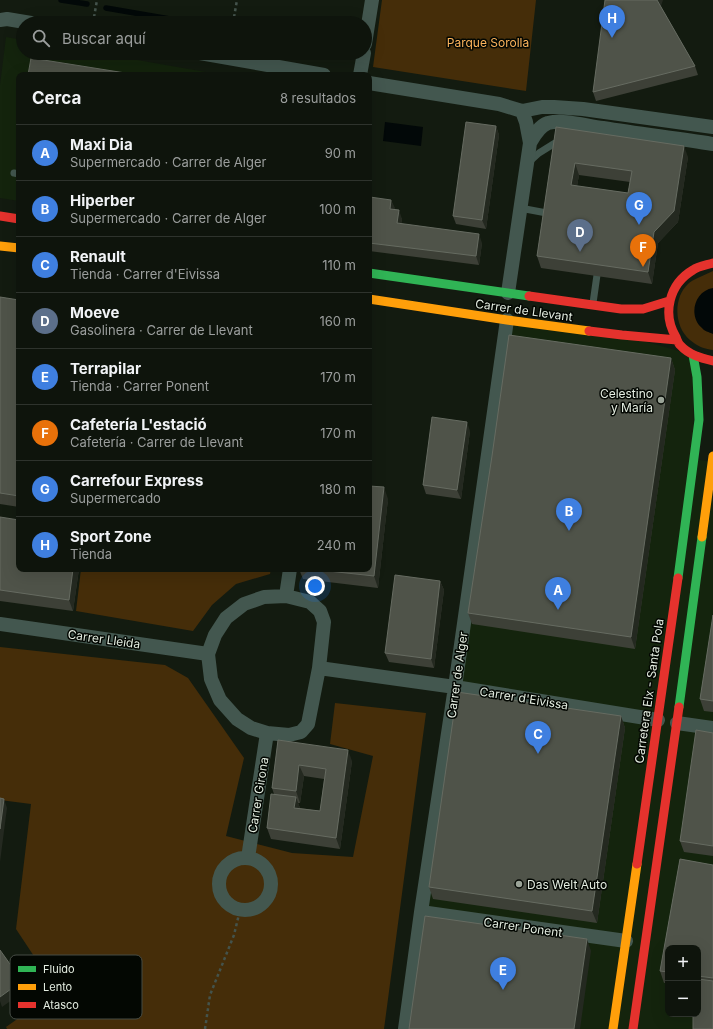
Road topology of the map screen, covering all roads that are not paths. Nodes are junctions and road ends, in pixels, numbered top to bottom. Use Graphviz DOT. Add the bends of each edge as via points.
graph roads {
  1 [pos="372,0"];
  2 [pos="369,16"];
  3 [pos="0,20"];
  4 [pos="16,20"];
  5 [pos="239,60"];
  6 [pos="363,60"];
  7 [pos="307,72"];
  8 [pos="361,72"];
  9 [pos="372,83"];
  10 [pos="522,111"];
  11 [pos="713,128"];
  12 [pos="569,144"];
  13 [pos="713,144"];
  14 [pos="534,148"];
  15 [pos="556,153"];
  16 [pos="520,208"];
  17 [pos="558,215"];
  18 [pos="0,216"];
  19 [pos="16,219"];
  20 [pos="0,246"];
  21 [pos="16,248"];
  22 [pos="709,260"];
  23 [pos="599,261"];
  24 [pos="372,273"];
  25 [pos="508,293"];
  26 [pos="372,299"];
  27 [pos="669,301"];
  28 [pos="593,305"];
  29 [pos="507,320"];
  30 [pos="677,340"];
  31 [pos="693,355"];
  32 [pos="713,361"];
  33 [pos="713,456"];
  34 [pos="290,572"];
  35 [pos="286,596"];
  36 [pos="0,624"];
  37 [pos="208,654"];
  38 [pos="319,668"];
  39 [pos="455,687"];
  40 [pos="658,720"];
  41 [pos="677,723"];
  42 [pos="713,728"];
  43 [pos="268,733"];
  44 [pos="248,858"];
  45 [pos="421,912"];
  46 [pos="626,941"];
  47 [pos="406,1029"];
  48 [pos="613,1029"];
  49 [pos="633,1029"];
  1 -- 2 [label="street"];
  3 -- 4 [label="street"];
  5 -- 7 [label="street"];
  6 -- 8 [label="street"];
  9 -- 10 [label="street" via="498,104"];
  10 -- 11 [label="street" via="542,107 584,109"];
  10 -- 14 [label="street"];
  12 -- 14 [label="lane" via="555,143"];
  13 -- 14 [label="street" via="674,142 576,123 554,122 540,129"];
  14 -- 15 [label="lane"];
  14 -- 16 [label="street" via="527,163"];
  16 -- 17 [label="lane"];
  16 -- 25 [label="street"];
  18 -- 19 [label="main road"];
  20 -- 21 [label="main road"];
  22 -- 27 [label="main road" via="685,274 672,291"];
  23 -- 28 [label="lane"];
  24 -- 25 [label="main road, Carrer de Llevant"];
  25 -- 28 [label="main road, Carrer de Llevant"];
  26 -- 29 [label="main road, Carrer de Llevant"];
  27 -- 28 [label="main road, Carrer de Llevant" via="643,309"];
  27 -- 30 [label="main road" via="670,328"];
  29 -- 30 [label="main road, Carrer de Llevant"];
  29 -- 39 [label="street, Carrer de Alger"];
  30 -- 31 [label="main road"];
  31 -- 32 [label="main road"];
  31 -- 40 [label="main road, Carretera Elx - Santa Pola" via="699,420"];
  33 -- 41 [label="main road"];
  34 -- 35 [label="street"];
  35 -- 37 [label="street" via="264,596 244,604 226,618 215,635"];
  35 -- 38 [label="street" via="310,602 320,611 324,622"];
  36 -- 37 [label="street, Carrer Lleida"];
  37 -- 43 [label="street" via="211,679 220,700 237,719 251,728"];
  38 -- 39 [label="street, Carrer d'Eivissa"];
  38 -- 43 [label="street" via="308,724 301,732 289,735"];
  39 -- 40 [label="street, Carrer d'Eivissa"];
  39 -- 45 [label="street, Carrer de Alger"];
  40 -- 46 [label="main road, Carretera Elx - Santa Pola"];
  41 -- 42 [label="street"];
  41 -- 49 [label="main road"];
  43 -- 44 [label="street, Carrer Girona"];
  44 -- 44 [label="street" via="263,865 271,880 271,888 263,903 256,908 240,910 232,907 220,893 220,876 231,862 239,858"];
  45 -- 46 [label="street, Carrer Ponent"];
  45 -- 47 [label="street, Carrer de Alger"];
  46 -- 48 [label="main road, Carretera Elx - Santa Pola"];
}
